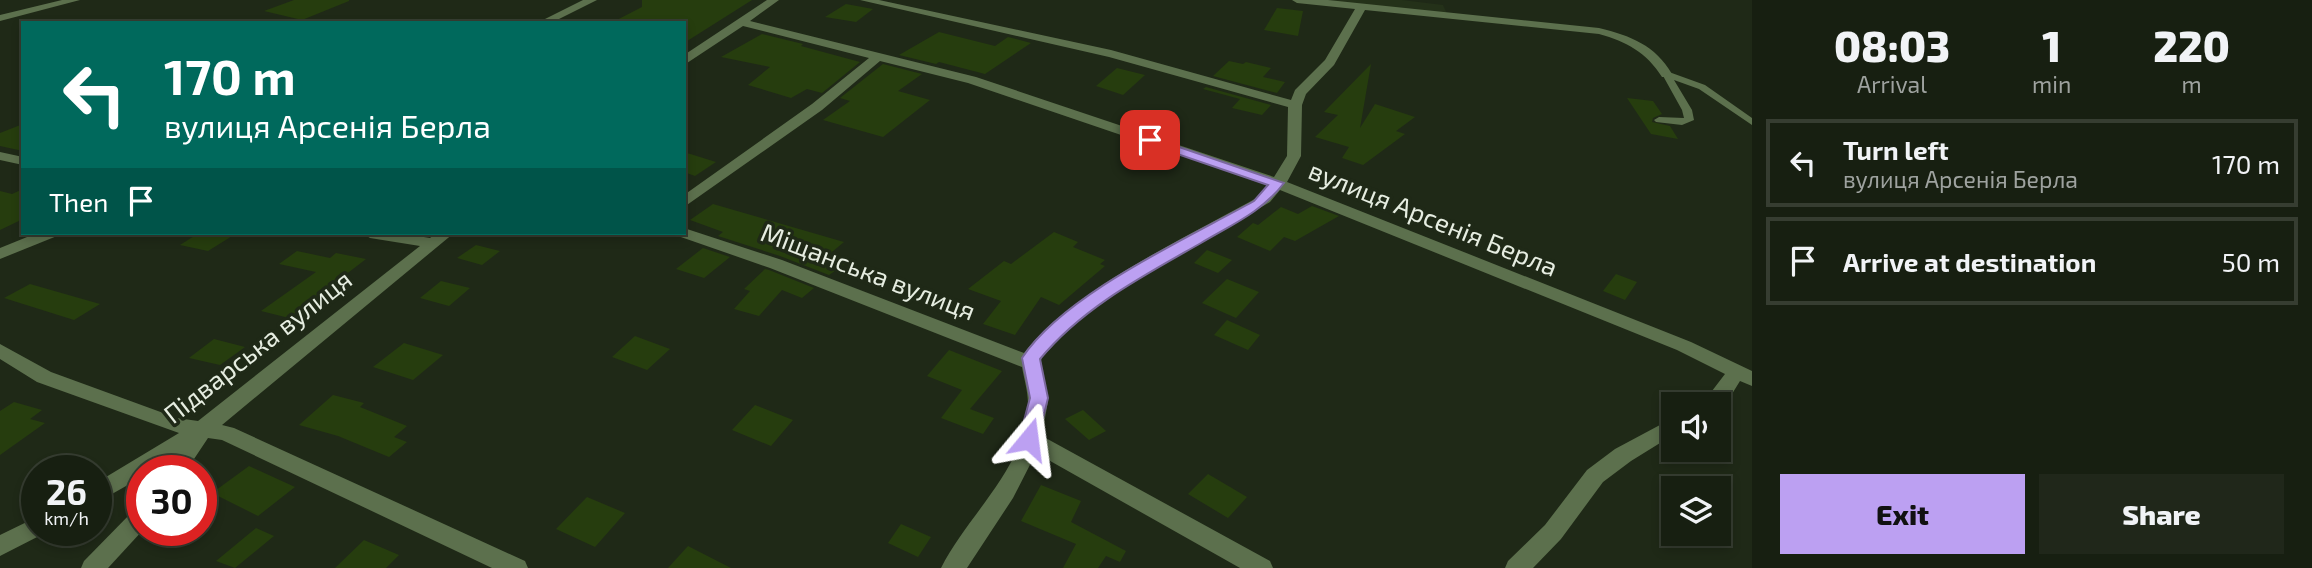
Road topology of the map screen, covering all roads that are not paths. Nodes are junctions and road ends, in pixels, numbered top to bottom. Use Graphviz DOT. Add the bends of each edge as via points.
graph roads {
  1 [pos="75,0"];
  2 [pos="592,0"];
  3 [pos="774,0"];
  4 [pos="864,0"];
  5 [pos="1297,0"];
  6 [pos="1361,8"];
  7 [pos="0,18"];
  8 [pos="546,21"];
  9 [pos="743,23"];
  10 [pos="877,56"];
  11 [pos="686,60"];
  12 [pos="1666,74"];
  13 [pos="1295,105"];
  14 [pos="1659,120"];
  15 [pos="1752,122"];
  16 [pos="0,156"];
  17 [pos="21,161"];
  18 [pos="1277,183"];
  19 [pos="686,201"];
  20 [pos="686,234"];
  21 [pos="46,235"];
  22 [pos="398,235"];
  23 [pos="439,238"];
  24 [pos="0,254"];
  25 [pos="0,350"];
  26 [pos="1031,363"];
  27 [pos="1744,375"];
  28 [pos="1725,392"];
  29 [pos="204,428"];
  30 [pos="1661,432"];
  31 [pos="1029,439"];
  32 [pos="185,455"];
  33 [pos="112,484"];
  34 [pos="126,533"];
  35 [pos="21,535"];
  36 [pos="0,546"];
  37 [pos="93,568"];
  38 [pos="516,568"];
  39 [pos="953,568"];
  40 [pos="1261,568"];
  41 [pos="1517,568"];
  1 -- 7 [label="street"];
  2 -- 8 [label="street"];
  3 -- 9 [label="street"];
  4 -- 13 [label="street" via="1111,54"];
  5 -- 6 [label="street"];
  6 -- 12 [label="street" via="1610,34 1643,46"];
  6 -- 13 [label="street" via="1330,62 1304,86"];
  9 -- 10 [label="street, вулиця Арсенія Берла"];
  9 -- 11 [label="street"];
  10 -- 18 [label="street, вулиця Арсенія Берла" via="972,80"];
  10 -- 19 [label="street" via="817,107"];
  12 -- 14 [label="lane" via="1689,120"];
  12 -- 15 [label="lane" via="1702,87"];
  13 -- 18 [label="street" via="1294,156"];
  16 -- 17 [label="street"];
  18 -- 26 [label="street" via="1259,204 1102,293 1049,336 1032,355"];
  18 -- 27 [label="street, вулиця Арсенія Берла" via="1684,346"];
  20 -- 26 [label="street, Міщанська вулиця"];
  21 -- 24 [label="street"];
  22 -- 23 [label="street"];
  23 -- 29 [label="street, Підварська вулиця"];
  25 -- 29 [label="street" via="44,377 175,425"];
  26 -- 31 [label="street" via="1039,398"];
  27 -- 28 [label="street"];
  29 -- 32 [label="street"];
  29 -- 33 [label="street, Підварська вулиця"];
  29 -- 38 [label="street" via="226,433"];
  30 -- 41 [label="street" via="1595,476 1553,532"];
  31 -- 39 [label="street" via="1004,493"];
  31 -- 40 [label="street"];
  34 -- 37 [label="street"];
  35 -- 36 [label="street"];
}
